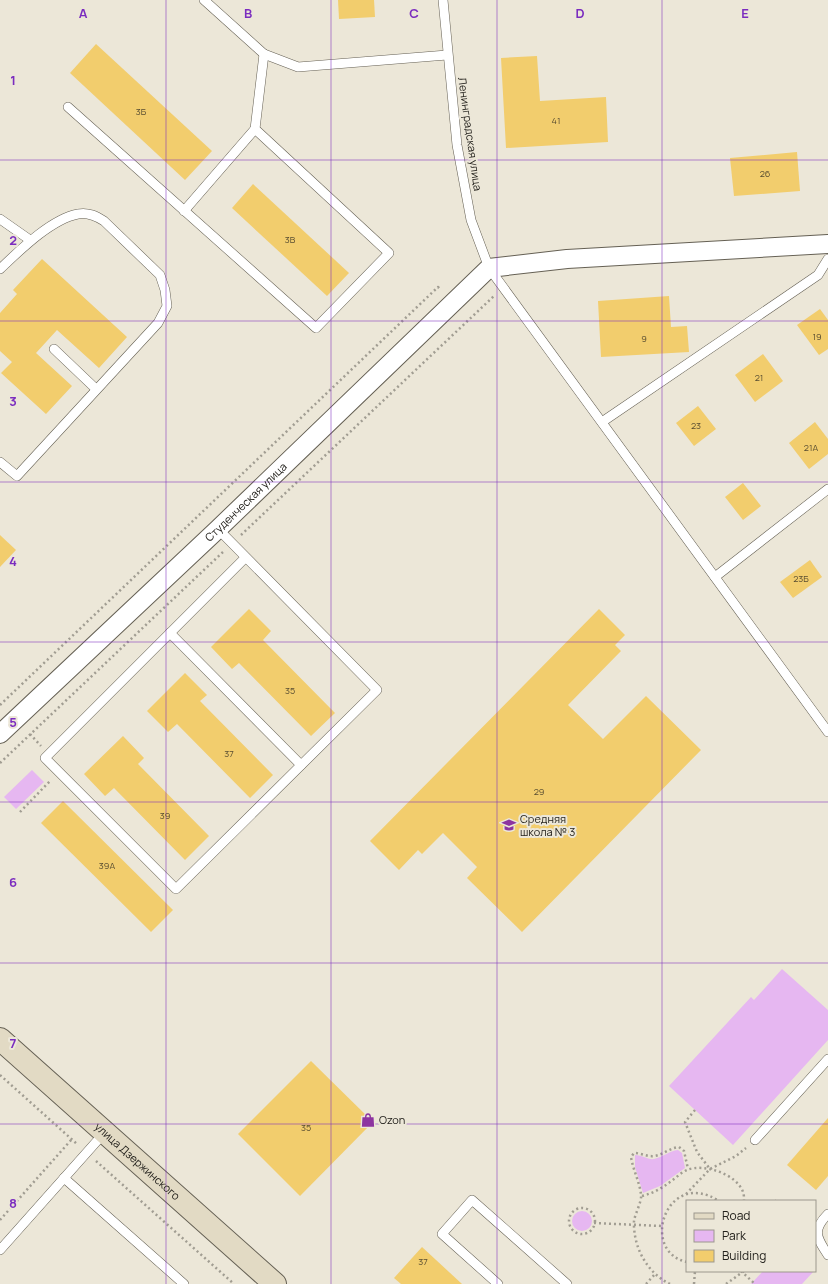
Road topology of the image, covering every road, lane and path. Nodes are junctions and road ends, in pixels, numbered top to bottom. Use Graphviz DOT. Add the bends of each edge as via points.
graph roads {
  1 [pos="204,0"];
  2 [pos="444,0"];
  3 [pos="264,54"];
  4 [pos="447,55"];
  5 [pos="68,107"];
  6 [pos="255,129"];
  7 [pos="184,212"];
  8 [pos="0,219"];
  9 [pos="30,240"];
  10 [pos="828,244"];
  11 [pos="828,259"];
  12 [pos="489,268"];
  13 [pos="0,269"];
  14 [pos="503,287"];
  15 [pos="453,303"];
  16 [pos="468,320"];
  17 [pos="54,349"];
  18 [pos="96,389"];
  19 [pos="602,422"];
  20 [pos="0,462"];
  21 [pos="828,488"];
  22 [pos="218,529"];
  23 [pos="231,544"];
  24 [pos="246,558"];
  25 [pos="715,577"];
  26 [pos="170,633"];
  27 [pos="0,705"];
  28 [pos="827,728"];
  29 [pos="0,734"];
  30 [pos="0,763"];
  31 [pos="301,766"];
  32 [pos="59,772"];
  33 [pos="20,812"];
  34 [pos="0,1039"];
  35 [pos="828,1059"];
  36 [pos="0,1075"];
  37 [pos="695,1110"];
  38 [pos="105,1132"];
  39 [pos="72,1139"];
  40 [pos="755,1140"];
  41 [pos="87,1152"];
  42 [pos="688,1169"];
  43 [pos="710,1170"];
  44 [pos="64,1178"];
  45 [pos="686,1194"];
  46 [pos="642,1196"];
  47 [pos="718,1200"];
  48 [pos="744,1200"];
  49 [pos="828,1214"];
  50 [pos="0,1220"];
  51 [pos="594,1223"];
  52 [pos="635,1225"];
  53 [pos="662,1226"];
  54 [pos="0,1250"];
  55 [pos="828,1255"];
  56 [pos="686,1262"];
  57 [pos="695,1272"];
  58 [pos="742,1272"];
  59 [pos="744,1272"];
  60 [pos="655,1274"];
  61 [pos="184,1284"];
  62 [pos="234,1284"];
  63 [pos="275,1284"];
  64 [pos="498,1284"];
  65 [pos="567,1284"];
  66 [pos="646,1284"];
  67 [pos="670,1284"];
  68 [pos="694,1284"];
  69 [pos="726,1284"];
  70 [pos="756,1284"];
  1 -- 3 [label="lane"];
  2 -- 4 [label="lane, Ленинградская улица"];
  3 -- 4 [label="lane" via="298,67"];
  3 -- 6 [label="lane"];
  4 -- 12 [label="lane, Ленинградская улица" via="457,145 471,220"];
  5 -- 7 [label="lane"];
  6 -- 7 [label="lane"];
  6 -- 7 [label="lane" via="389,253 316,328"];
  8 -- 9 [label="lane"];
  9 -- 13 [label="lane"];
  9 -- 18 [label="lane" via="67,218 79,214 93,215 104,221 160,275 167,306 158,323"];
  10 -- 12 [label="street" via="567,259"];
  11 -- 19 [label="lane" via="818,275"];
  12 -- 14 [label="lane, Ленинградская улица"];
  12 -- 15 [label="street, Студенческая улица"];
  14 -- 16 [label="path"];
  14 -- 19 [label="lane, Ленинградская улица"];
  15 -- 16 [label="path"];
  15 -- 22 [label="street, Студенческая улица"];
  15 -- 27 [label="path" via="438,286"];
  16 -- 23 [label="path"];
  17 -- 18 [label="lane"];
  18 -- 20 [label="lane" via="17,476"];
  19 -- 25 [label="lane, Ленинградская улица"];
  21 -- 25 [label="lane"];
  22 -- 23 [label="lane"];
  22 -- 29 [label="street, Студенческая улица"];
  23 -- 24 [label="lane"];
  23 -- 30 [label="path"];
  24 -- 26 [label="lane"];
  24 -- 31 [label="lane" via="377,690"];
  25 -- 28 [label="lane, Ленинградская улица"];
  26 -- 31 [label="lane"];
  26 -- 32 [label="lane" via="45,758"];
  31 -- 32 [label="lane" via="176,889"];
  32 -- 33 [label="path"];
  34 -- 38 [label="street, улица Дзержинского"];
  35 -- 40 [label="lane"];
  36 -- 39 [label="path"];
  37 -- 43 [label="path" via="685,1122 696,1152"];
  38 -- 41 [label="lane"];
  38 -- 63 [label="street, улица Дзержинского"];
  39 -- 41 [label="path"];
  39 -- 50 [label="path"];
  40 -- 43 [label="path" via="736,1156"];
  41 -- 44 [label="lane"];
  41 -- 62 [label="path"];
  42 -- 43 [label="path"];
  42 -- 46 [label="path" via="651,1194"];
  42 -- 46 [label="path" via="684,1151 679,1147 670,1148 663,1154 653,1157 634,1153 631,1157 632,1168"];
  43 -- 45 [label="path"];
  43 -- 48 [label="path" via="724,1173 738,1183 744,1192"];
  44 -- 54 [label="lane"];
  44 -- 61 [label="lane"];
  45 -- 47 [label="path" via="698,1192"];
  45 -- 53 [label="path" via="666,1209"];
  46 -- 52 [label="path" via="637,1207"];
  49 -- 55 [label="lane" via="818,1224 817,1235"];
  51 -- 51 [label="path" via="592,1214 584,1209 574,1212 569,1221 573,1230 582,1234 592,1229"];
  51 -- 52 [label="path"];
  52 -- 53 [label="path"];
  52 -- 60 [label="path" via="639,1250"];
  53 -- 56 [label="path" via="665,1245 673,1255"];
  57 -- 68 [label="path"];
  58 -- 69 [label="path"];
  59 -- 70 [label="path"];
  60 -- 66 [label="path"];
  60 -- 67 [label="path"];
  64 -- 65 [label="lane" via="442,1234 472,1200"];
}
